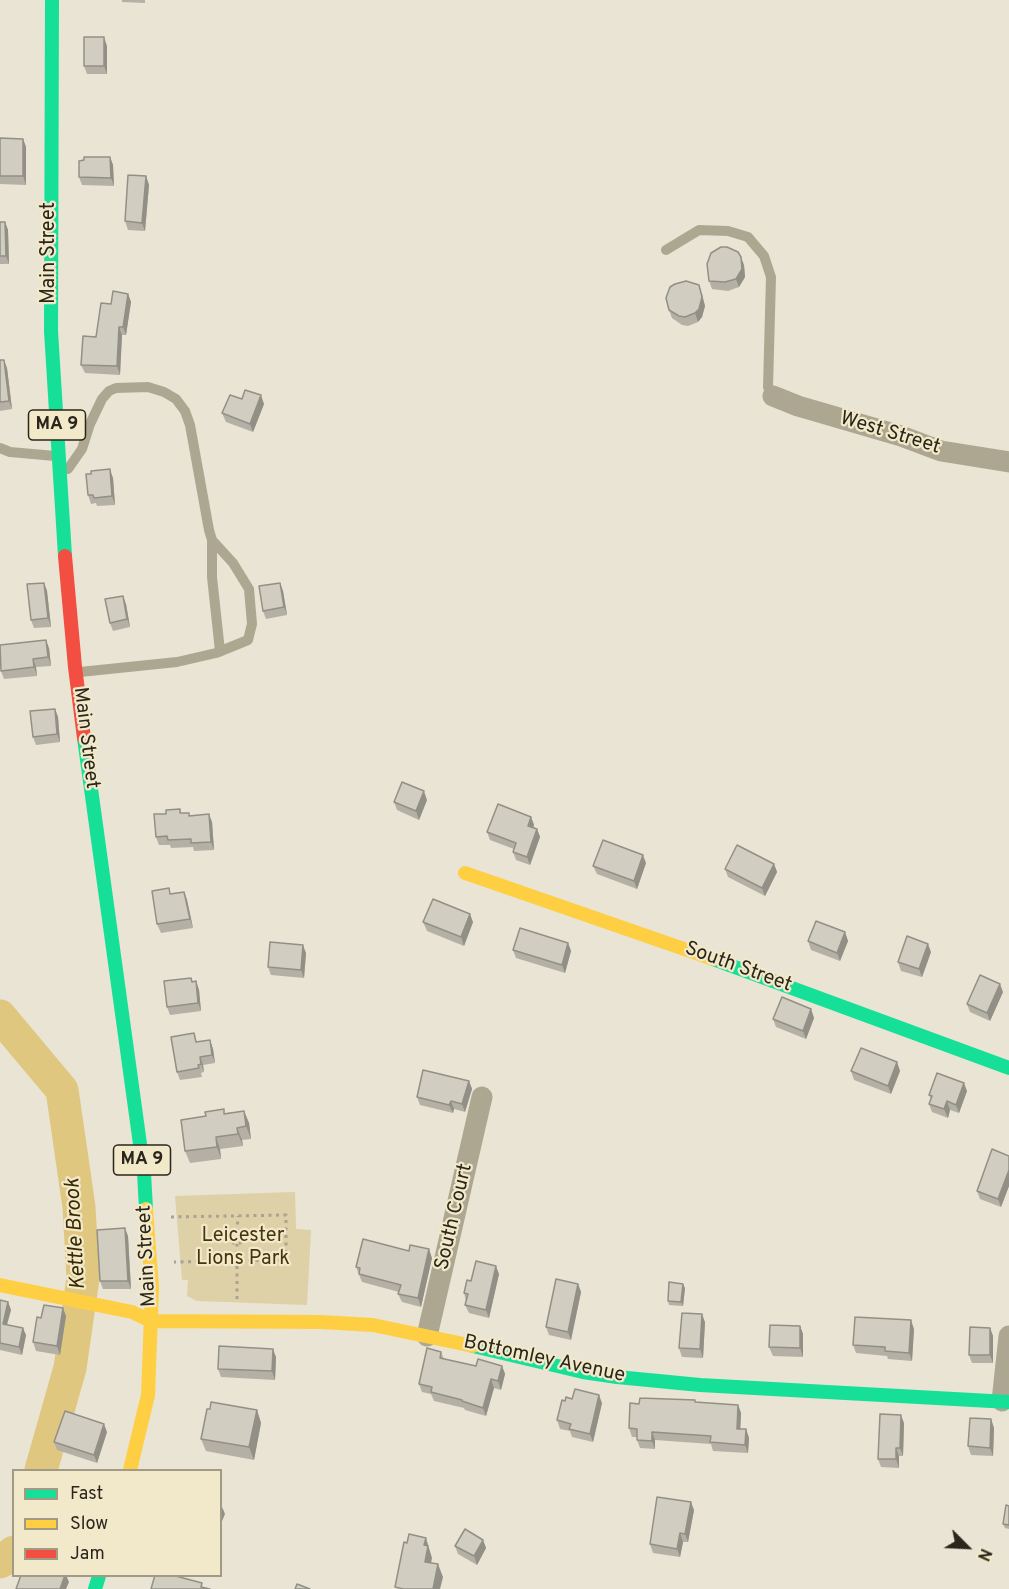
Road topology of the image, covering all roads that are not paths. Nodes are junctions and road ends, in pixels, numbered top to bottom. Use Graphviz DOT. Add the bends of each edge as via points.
graph roads {
  1 [pos="52,0"];
  2 [pos="666,250"];
  3 [pos="773,396"];
  4 [pos="0,448"];
  5 [pos="59,456"];
  6 [pos="1009,462"];
  7 [pos="60,476"];
  8 [pos="212,540"];
  9 [pos="220,651"];
  10 [pos="76,673"];
  11 [pos="465,873"];
  12 [pos="1009,1068"];
  13 [pos="482,1097"];
  14 [pos="0,1285"];
  15 [pos="151,1321"];
  16 [pos="427,1336"];
  17 [pos="1009,1336"];
  18 [pos="1006,1401"];
  19 [pos="130,1469"];
  1 -- 5 [label="main road, Main Street / MA 9" via="51,331"];
  2 -- 3 [label="lane" via="699,230 728,231 748,237 764,256 771,277 768,387"];
  3 -- 6 [label="street, West Street" via="941,451"];
  4 -- 5 [label="lane"];
  5 -- 7 [label="main road, Main Street / MA 9"];
  7 -- 8 [label="lane" via="82,449 90,424 109,391 134,386 164,392 176,399 190,425"];
  7 -- 10 [label="main road, Main Street / MA 9"];
  8 -- 9 [label="lane"];
  8 -- 9 [label="lane" via="245,580 251,603 248,640"];
  9 -- 10 [label="lane" via="177,662"];
  10 -- 15 [label="main road, Main Street / MA 9" via="144,1173"];
  11 -- 12 [label="main road, South Street"];
  13 -- 16 [label="street, South Court"];
  14 -- 15 [label="main road" via="132,1312"];
  15 -- 16 [label="main road, Bottomley Avenue" via="355,1323"];
  15 -- 19 [label="main road, Main Street / MA 9" via="148,1395"];
  16 -- 18 [label="main road, Bottomley Avenue" via="618,1377"];
  17 -- 18 [label="street"];
}
